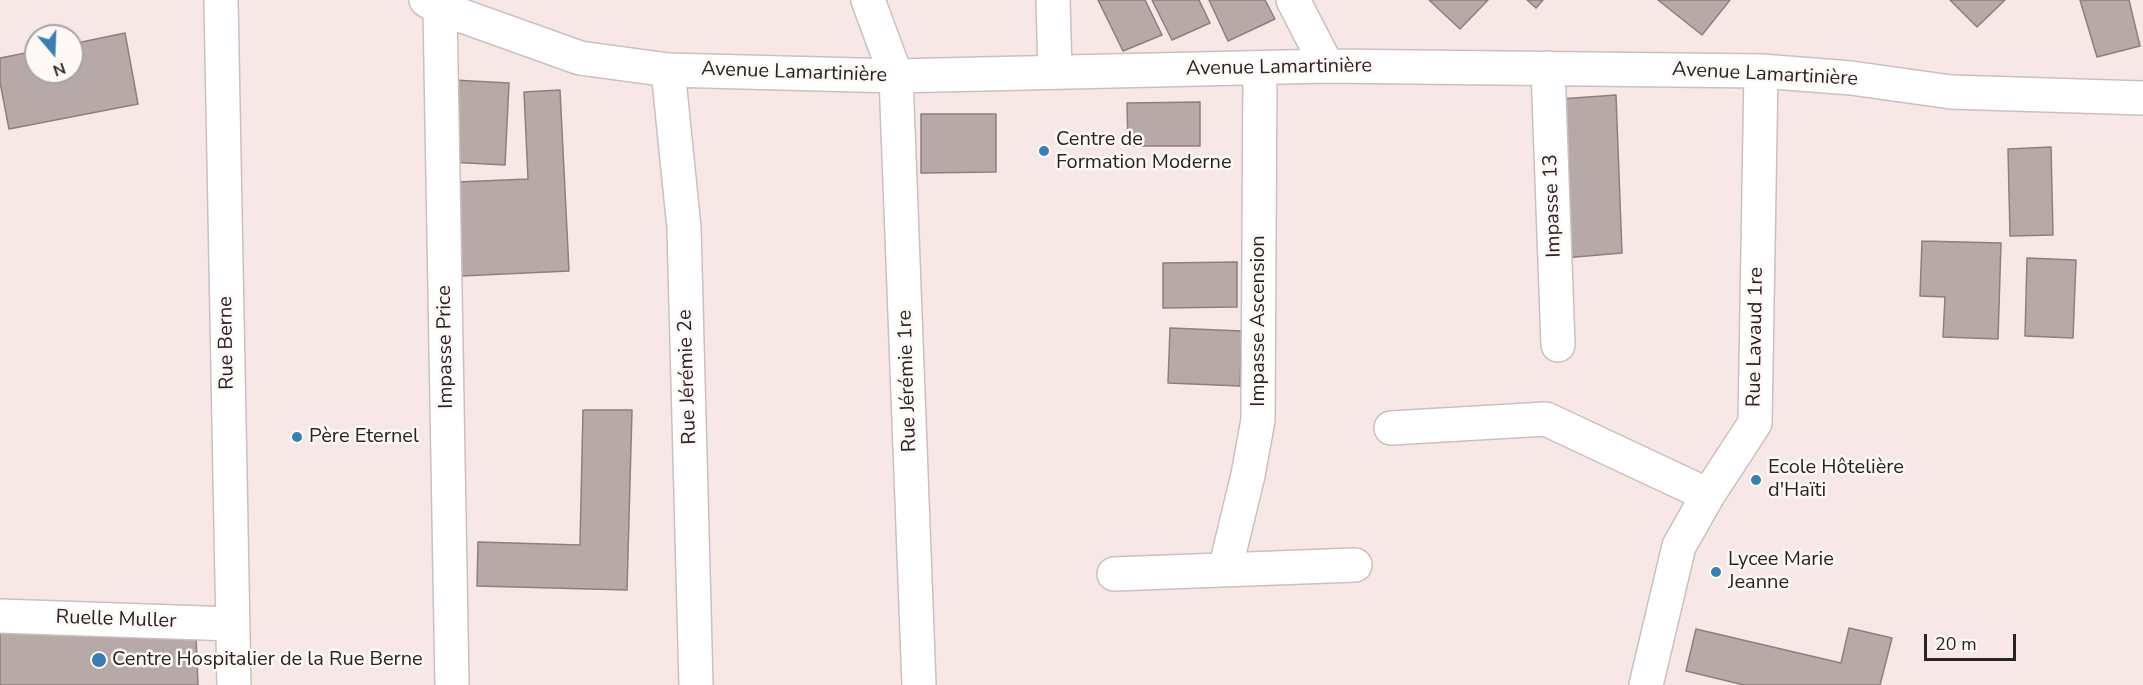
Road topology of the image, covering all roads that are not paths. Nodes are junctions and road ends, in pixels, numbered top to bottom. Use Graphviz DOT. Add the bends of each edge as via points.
graph roads {
  1 [pos="220,0"];
  2 [pos="868,0"];
  3 [pos="1053,0"];
  4 [pos="1293,0"];
  5 [pos="433,4"];
  6 [pos="1327,66"];
  7 [pos="1260,68"];
  8 [pos="1548,68"];
  9 [pos="668,70"];
  10 [pos="1761,71"];
  11 [pos="1055,72"];
  12 [pos="896,76"];
  13 [pos="2143,98"];
  14 [pos="1558,345"];
  15 [pos="1391,428"];
  16 [pos="1708,495"];
  17 [pos="1355,565"];
  18 [pos="1225,570"];
  19 [pos="1114,574"];
  20 [pos="0,616"];
  21 [pos="233,624"];
  22 [pos="234,685"];
  23 [pos="452,685"];
  24 [pos="696,685"];
  25 [pos="919,685"];
  26 [pos="1646,685"];
  1 -- 21 [label="street, Rue Berne"];
  2 -- 12 [label="street, Rue Jérémie 1re"];
  3 -- 11 [label="street"];
  4 -- 6 [label="street"];
  5 -- 9 [label="street, Avenue Lamartinière" via="580,58"];
  5 -- 23 [label="street, Impasse Price"];
  6 -- 7 [label="street, Avenue Lamartinière"];
  6 -- 8 [label="street, Avenue Lamartinière"];
  7 -- 11 [label="street, Avenue Lamartinière"];
  7 -- 18 [label="street, Impasse Ascension" via="1258,420"];
  8 -- 10 [label="street, Avenue Lamartinière"];
  8 -- 14 [label="street, Impasse 13"];
  9 -- 12 [label="street, Avenue Lamartinière"];
  9 -- 24 [label="street, Rue Jérémie 2e" via="684,228"];
  10 -- 13 [label="street, Avenue Lamartinière" via="1951,92"];
  10 -- 16 [label="street, Rue Lavaud 1re" via="1755,423"];
  11 -- 12 [label="street, Avenue Lamartinière"];
  12 -- 25 [label="street, Rue Jérémie 1re"];
  15 -- 16 [label="street" via="1546,419"];
  16 -- 26 [label="street, Rue Lavaud 1re" via="1679,546"];
  17 -- 18 [label="street"];
  18 -- 19 [label="street"];
  20 -- 21 [label="street, Ruelle Muller"];
  21 -- 22 [label="street, Rue Berne"];
}
